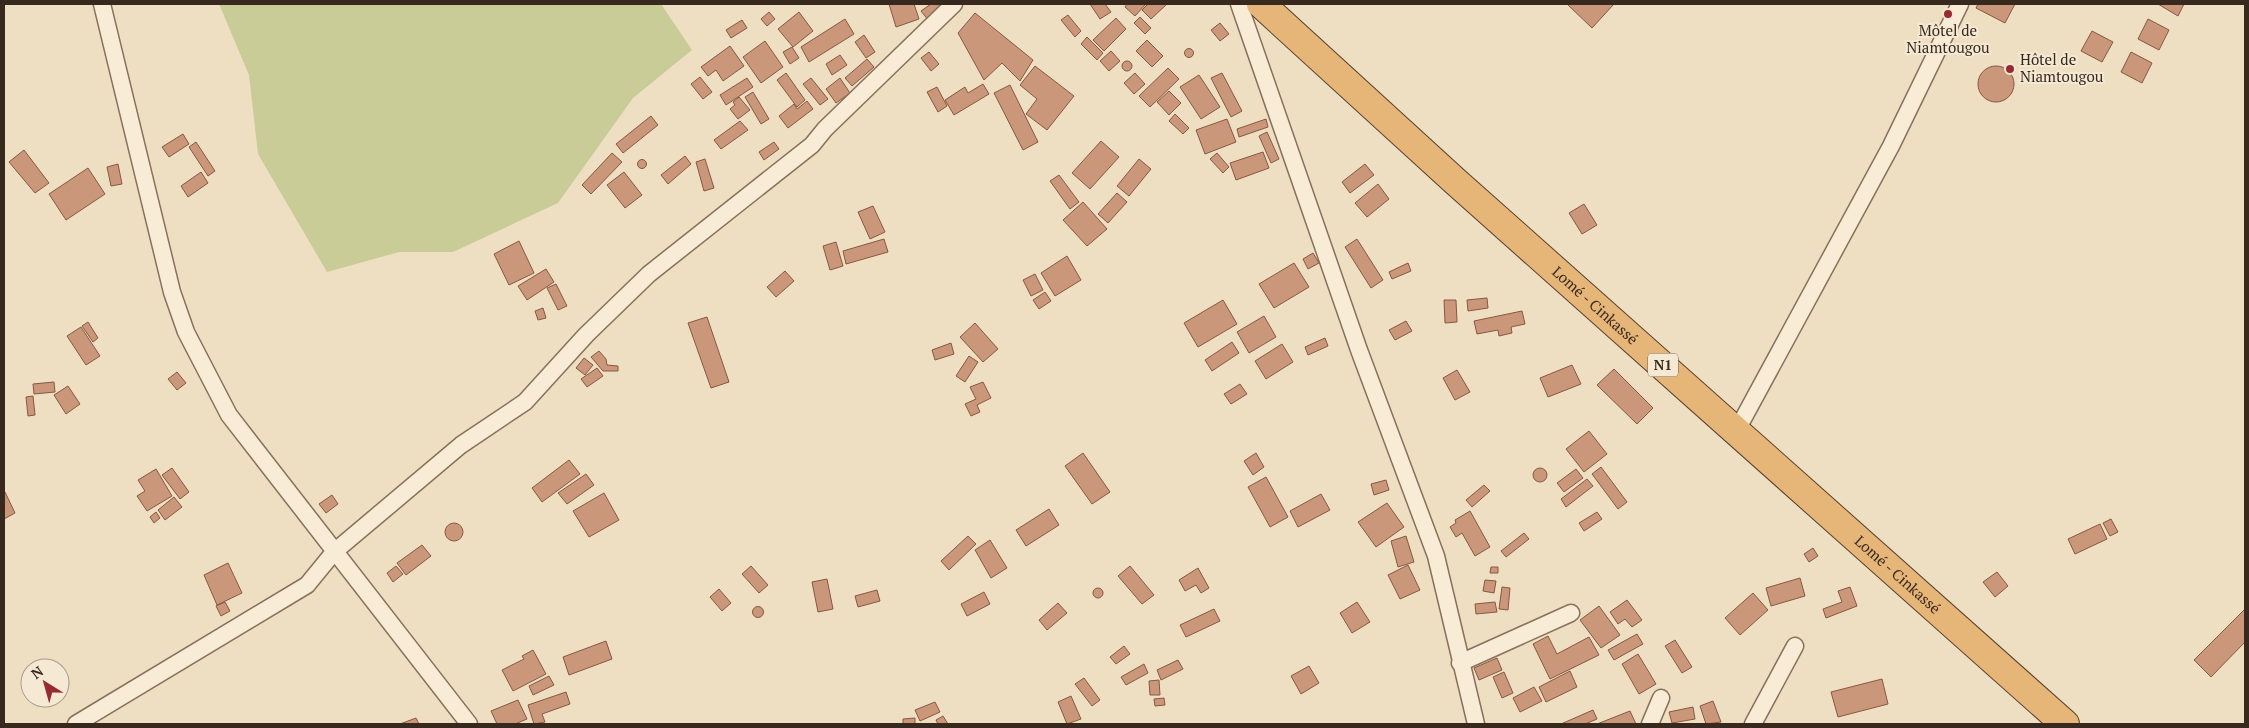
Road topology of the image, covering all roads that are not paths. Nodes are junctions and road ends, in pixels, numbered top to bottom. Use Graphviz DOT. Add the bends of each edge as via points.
graph roads {
  1 [pos="102,4"];
  2 [pos="954,4"];
  3 [pos="1239,4"];
  4 [pos="1261,4"];
  5 [pos="1960,4"];
  6 [pos="1737,430"];
  7 [pos="334,552"];
  8 [pos="1571,612"];
  9 [pos="1795,646"];
  10 [pos="1460,663"];
  11 [pos="1661,698"];
  12 [pos="76,724"];
  13 [pos="469,724"];
  14 [pos="1476,724"];
  15 [pos="1650,724"];
  16 [pos="1753,724"];
  17 [pos="2066,724"];
  1 -- 7 [label="street" via="172,292 186,332 229,415"];
  2 -- 7 [label="street" via="812,145 649,274 586,335 525,402 461,445"];
  3 -- 10 [label="street" via="1359,350 1436,556"];
  4 -- 6 [label="highway, Lomé - Cinkassé / N1" via="1456,182"];
  5 -- 6 [label="street" via="1891,146"];
  6 -- 17 [label="highway, Lomé - Cinkassé / N1"];
  7 -- 12 [label="street" via="307,585"];
  7 -- 13 [label="street"];
  8 -- 10 [label="street"];
  9 -- 16 [label="street"];
  10 -- 14 [label="street"];
  11 -- 15 [label="street"];
}
